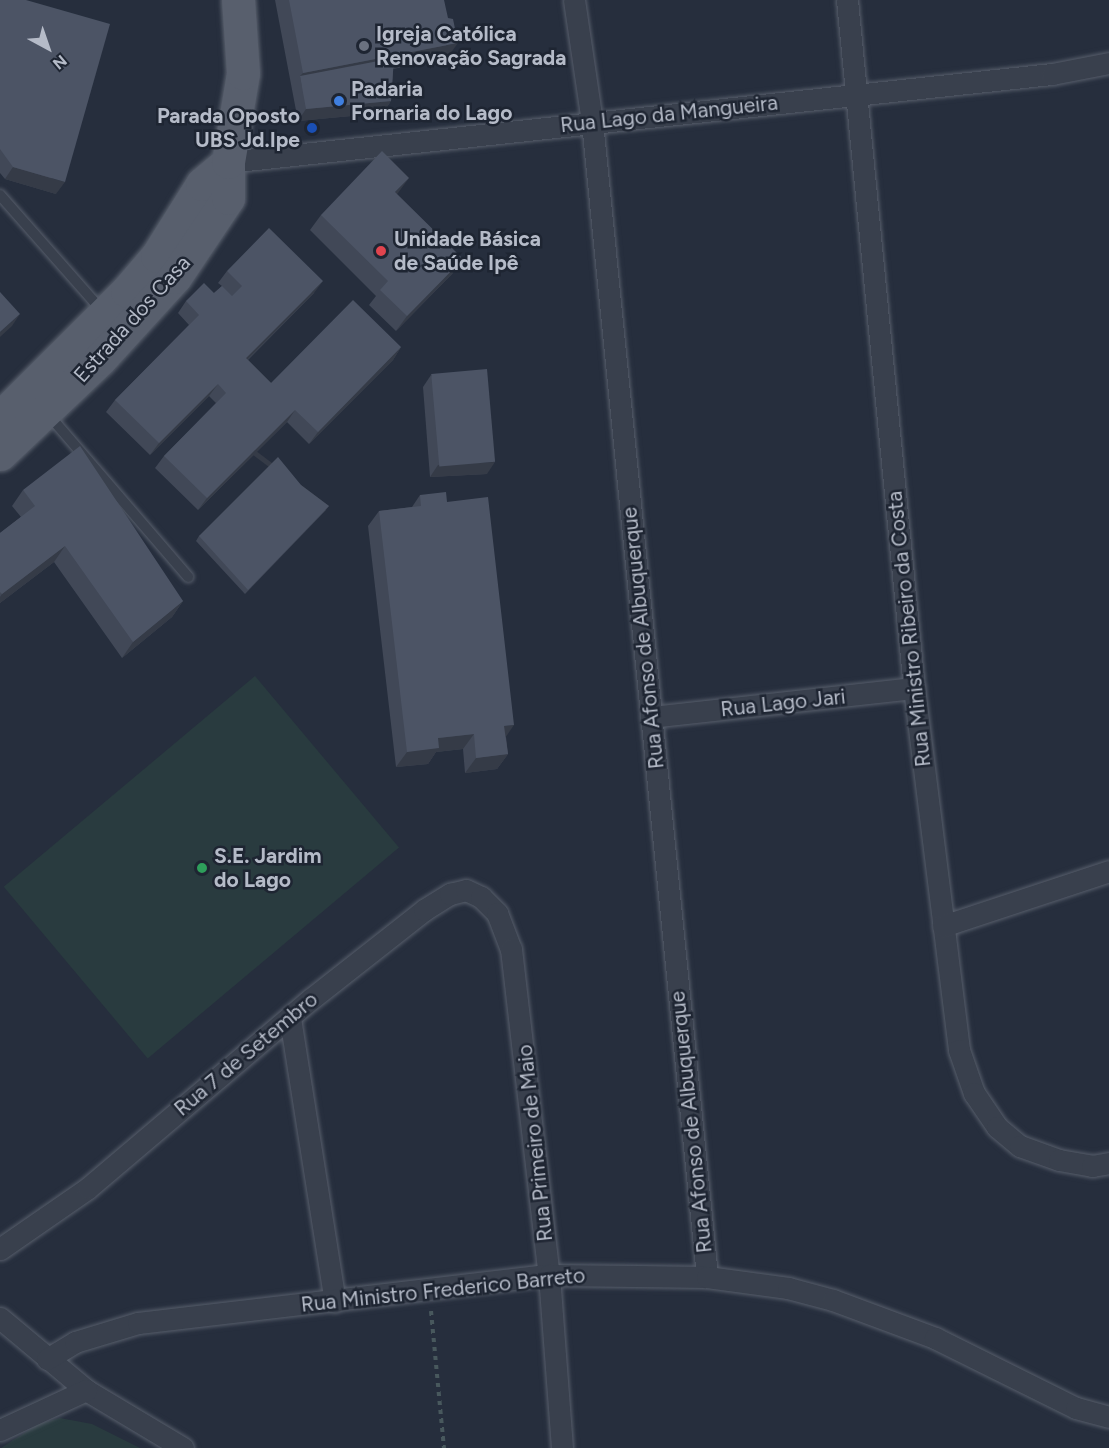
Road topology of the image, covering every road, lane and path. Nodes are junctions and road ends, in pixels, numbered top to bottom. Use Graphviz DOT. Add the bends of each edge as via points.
graph roads {
  1 [pos="238,0"];
  2 [pos="574,0"];
  3 [pos="847,0"];
  4 [pos="1109,63"];
  5 [pos="857,93"];
  6 [pos="592,122"];
  7 [pos="228,162"];
  8 [pos="0,195"];
  9 [pos="105,314"];
  10 [pos="36,401"];
  11 [pos="0,418"];
  12 [pos="0,454"];
  13 [pos="188,577"];
  14 [pos="914,688"];
  15 [pos="651,717"];
  16 [pos="1109,871"];
  17 [pos="496,913"];
  18 [pos="943,926"];
  19 [pos="290,1018"];
  20 [pos="1109,1163"];
  21 [pos="0,1249"];
  22 [pos="549,1275"];
  23 [pos="707,1276"];
  24 [pos="429,1290"];
  25 [pos="335,1300"];
  26 [pos="0,1318"];
  27 [pos="47,1359"];
  28 [pos="86,1390"];
  29 [pos="1109,1417"];
  30 [pos="0,1430"];
  31 [pos="183,1448"];
  32 [pos="444,1448"];
  33 [pos="562,1448"];
  1 -- 7 [label="main road, Estrada dos Casa" via="243,73"];
  2 -- 6 [label="street, Rua Afonso de Albuquerque"];
  3 -- 5 [label="street, Rua Ministro Ribeiro da Costa"];
  4 -- 5 [label="street, Rua Lago da Mangueira" via="1052,74"];
  5 -- 6 [label="street, Rua Lago da Mangueira"];
  5 -- 14 [label="street, Rua Ministro Ribeiro da Costa"];
  6 -- 7 [label="street, Rua Lago da Mangueira"];
  6 -- 15 [label="street, Rua Afonso de Albuquerque"];
  7 -- 9 [label="main road, Estrada dos Casa" via="202,184 157,256"];
  7 -- 10 [label="main road, Estrada dos Casa" via="228,198 176,277"];
  8 -- 9 [label="lane"];
  9 -- 10 [label="main road, Estrada dos Casa"];
  10 -- 11 [label="main road, Estrada dos Casa"];
  10 -- 12 [label="main road, Estrada dos Casa"];
  10 -- 13 [label="lane"];
  14 -- 15 [label="street, Rua Lago Jari"];
  14 -- 18 [label="street, Rua Ministro Ribeiro da Costa"];
  15 -- 23 [label="street, Rua Afonso de Albuquerque"];
  16 -- 18 [label="street"];
  17 -- 19 [label="street, Rua 7 de Setembro" via="481,897 466,890 450,894 415,917"];
  17 -- 22 [label="street, Rua Primeiro de Maio" via="506,931 517,985"];
  18 -- 20 [label="street, Rua Ministro Ribeiro da Costa" via="959,1050 974,1093 997,1127 1020,1146 1059,1160 1092,1166"];
  19 -- 21 [label="street, Rua 7 de Setembro" via="88,1188"];
  19 -- 25 [label="street"];
  22 -- 23 [label="street, Rua Ministro Frederico Barreto"];
  22 -- 24 [label="street, Rua Ministro Frederico Barreto"];
  22 -- 33 [label="street, Rua Primeiro de Maio"];
  23 -- 29 [label="street, Rua Ministro Frederico Barreto" via="788,1288 833,1300 934,1338 1076,1408"];
  24 -- 25 [label="street, Rua Ministro Frederico Barreto"];
  24 -- 32 [label="path"];
  25 -- 27 [label="street, Rua Ministro Frederico Barreto" via="138,1323 75,1342"];
  26 -- 27 [label="street"];
  27 -- 28 [label="street"];
  28 -- 30 [label="street"];
  28 -- 31 [label="street"];
}
